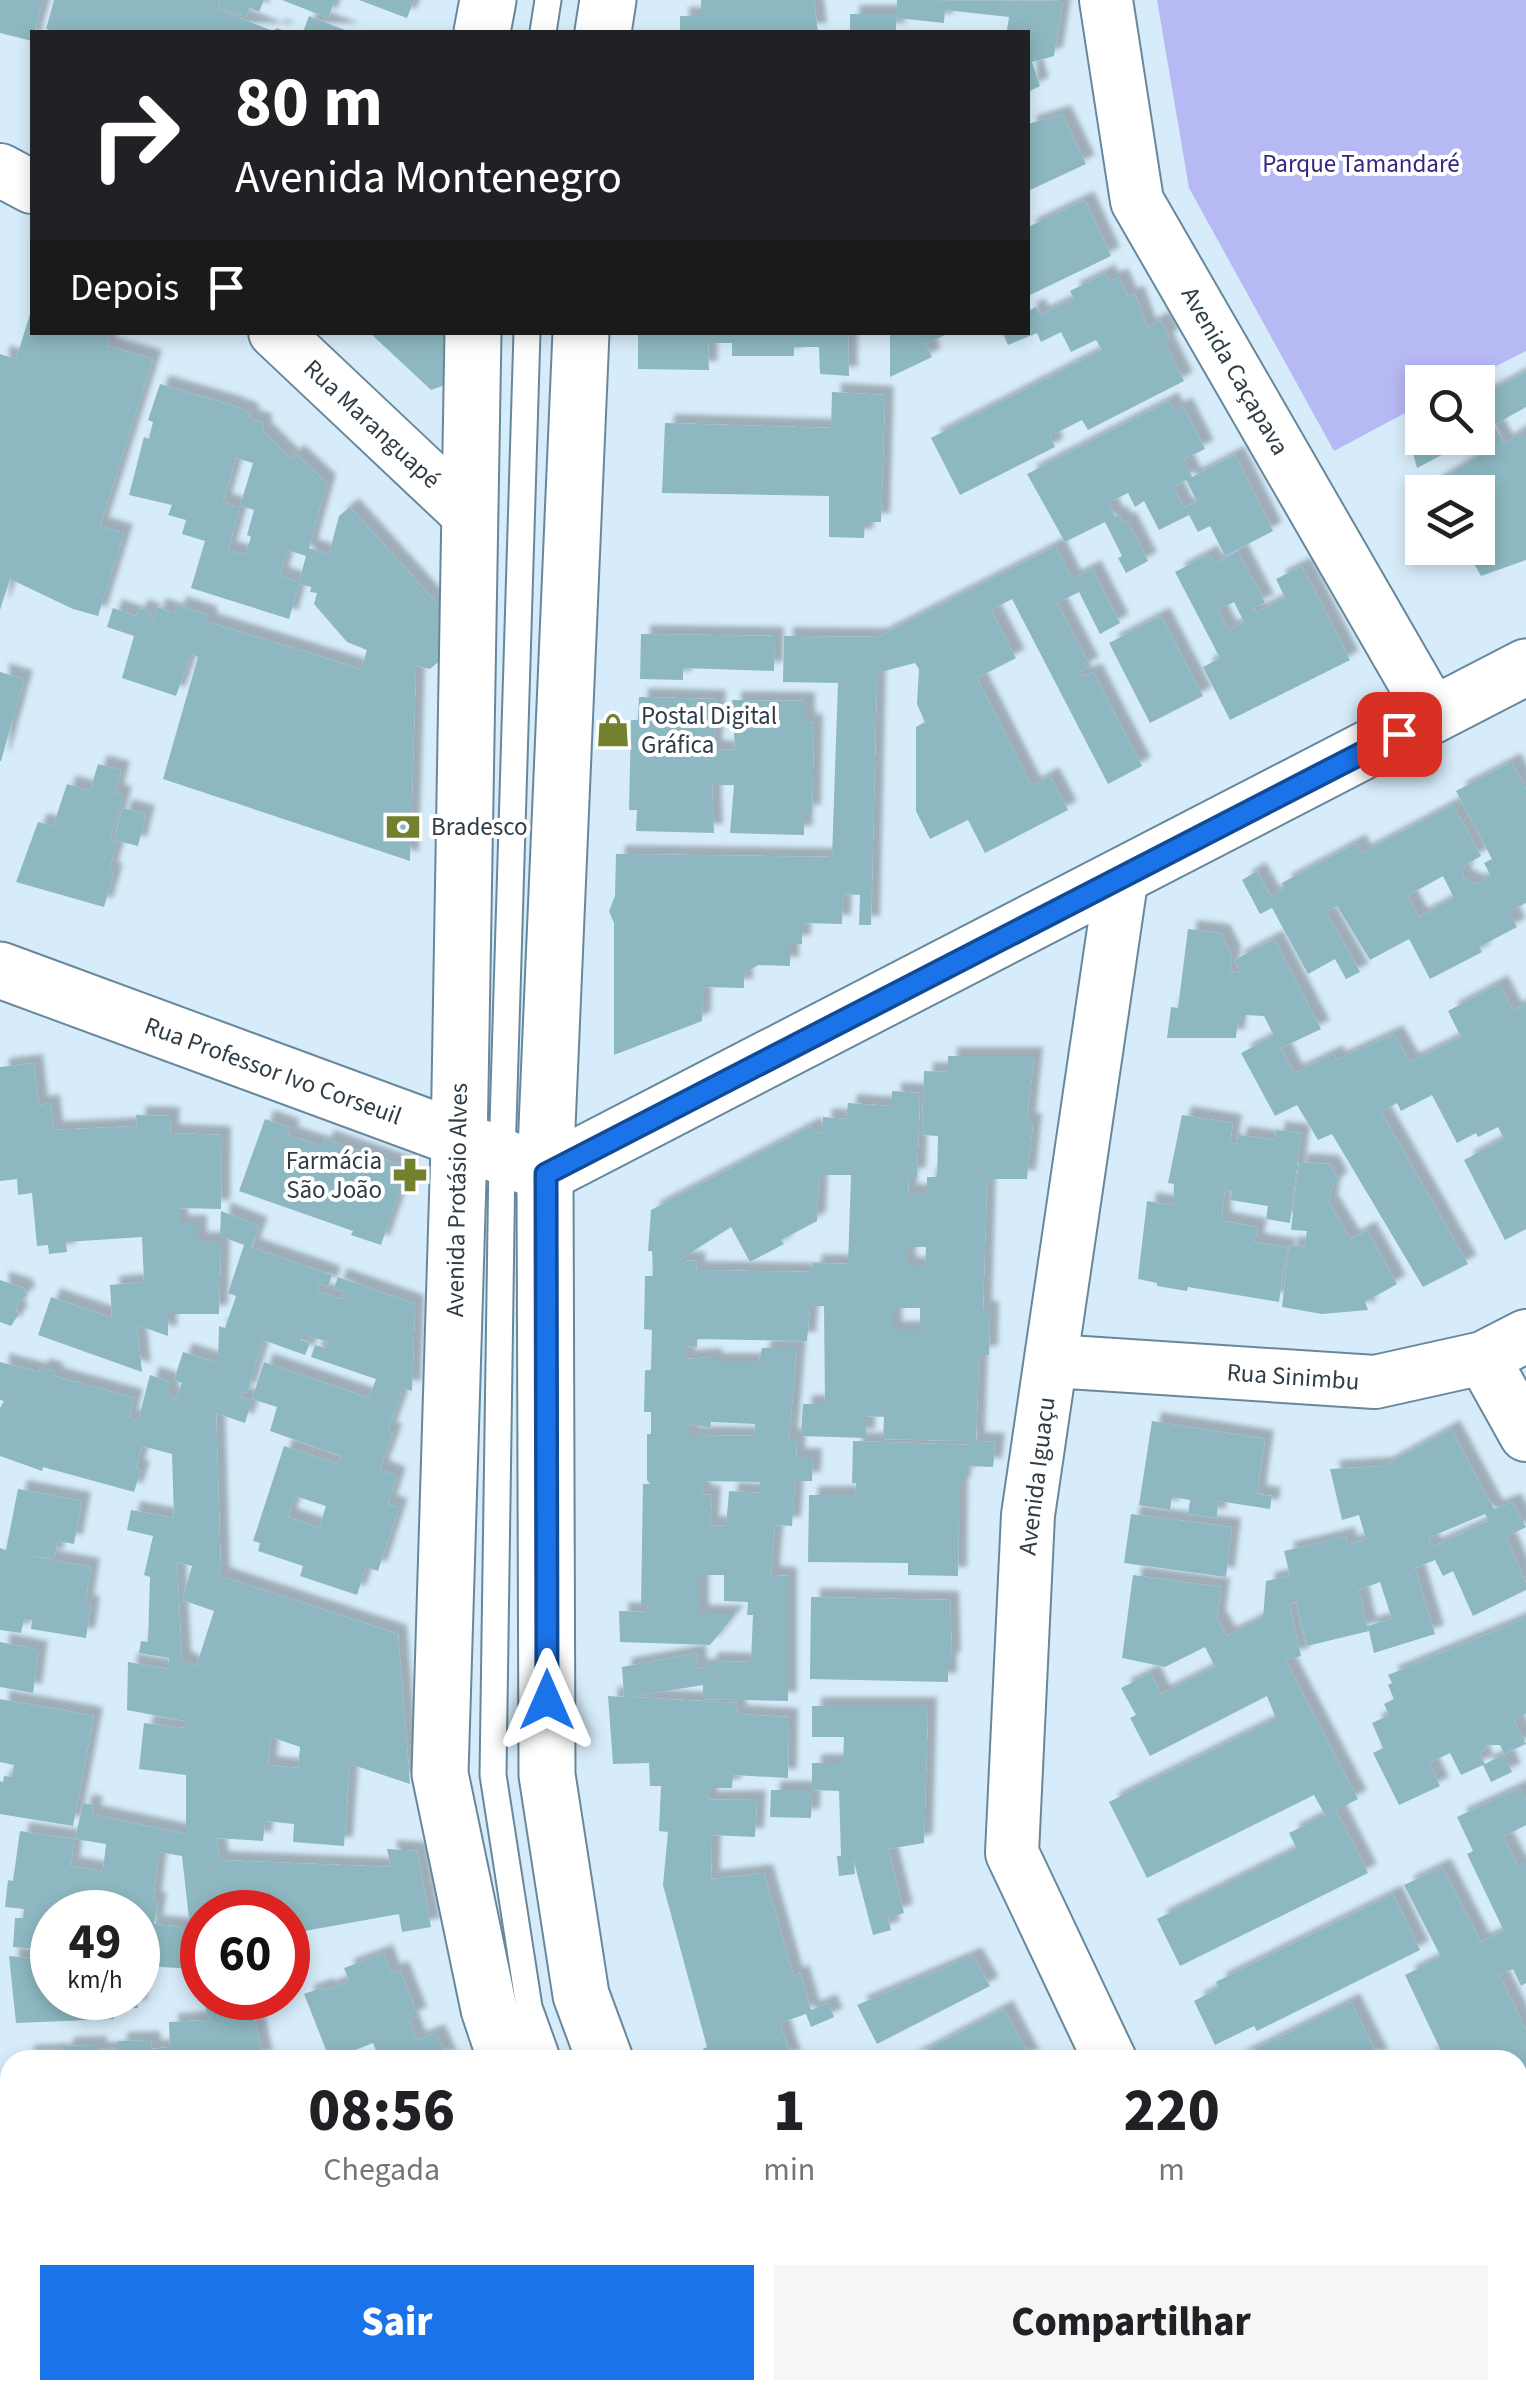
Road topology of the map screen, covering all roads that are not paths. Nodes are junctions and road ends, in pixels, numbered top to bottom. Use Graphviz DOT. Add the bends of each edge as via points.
graph roads {
  1 [pos="488,0"];
  2 [pos="548,0"];
  3 [pos="608,0"];
  4 [pos="1106,0"];
  5 [pos="482,30"];
  6 [pos="543,30"];
  7 [pos="602,30"];
  8 [pos="0,170"];
  9 [pos="30,186"];
  10 [pos="278,335"];
  11 [pos="473,335"];
  12 [pos="527,335"];
  13 [pos="581,335"];
  14 [pos="469,515"];
  15 [pos="1526,667"];
  16 [pos="1434,716"];
  17 [pos="1122,875"];
  18 [pos="0,970"];
  19 [pos="491,1154"];
  20 [pos="501,1273"];
  21 [pos="1504,1347"];
  22 [pos="1053,1361"];
  23 [pos="1526,1436"];
  24 [pos="503,2050"];
  25 [pos="544,2050"];
  26 [pos="600,2050"];
  27 [pos="1105,2050"];
  1 -- 5 [label="main road"];
  2 -- 6 [label="lane"];
  3 -- 7 [label="main road"];
  4 -- 16 [label="street, Avenida Caçapava" via="1137,201"];
  8 -- 9 [label="street"];
  10 -- 14 [label="street, Rua Maranguapé"];
  11 -- 14 [label="main road, Avenida Protásio Alves"];
  12 -- 19 [label="lane"];
  13 -- 19 [label="main road, Avenida Protásio Alves"];
  14 -- 19 [label="main road, Avenida Protásio Alves"];
  15 -- 16 [label="main road"];
  16 -- 17 [label="main road"];
  17 -- 19 [label="main road"];
  17 -- 22 [label="street, Avenida Iguaçu"];
  18 -- 19 [label="main road, Rua Professor Ivo Corseuil"];
  19 -- 20 [label="lane"];
  19 -- 20 [label="lane"];
  19 -- 20 [label="lane"];
  19 -- 24 [label="main road, Avenida Protásio Alves" via="440,1774"];
  19 -- 26 [label="main road, Avenida Protásio Alves" via="547,1775 581,1995"];
  20 -- 25 [label="lane" via="493,1775 528,2007"];
  21 -- 22 [label="street, Rua Sinimbu" via="1375,1382"];
  21 -- 23 [label="street"];
  22 -- 27 [label="street, Avenida Iguaçu" via="1028,1514 1012,1853"];
}
